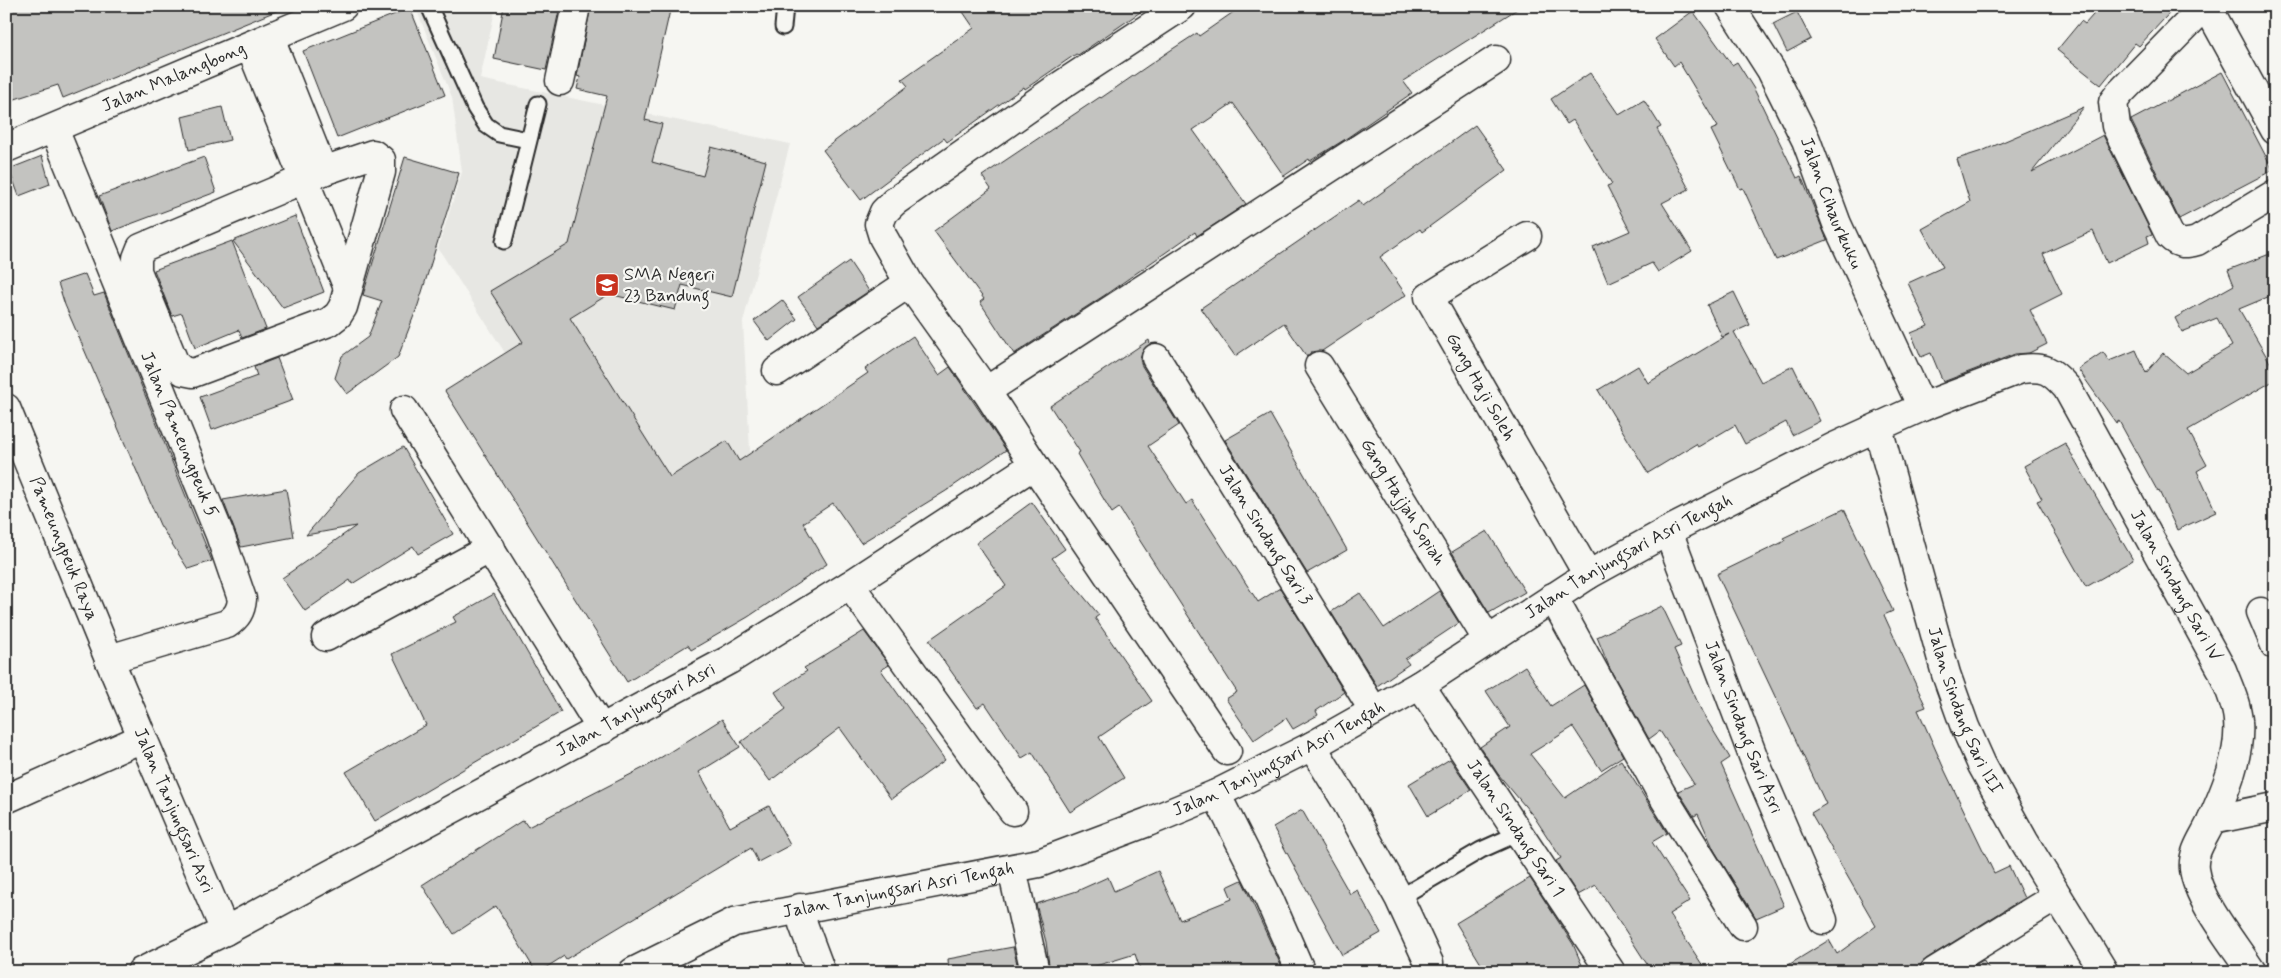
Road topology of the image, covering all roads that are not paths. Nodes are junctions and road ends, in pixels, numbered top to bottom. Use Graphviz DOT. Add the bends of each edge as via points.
graph roads {
  1 [pos="343,6"];
  2 [pos="429,6"];
  3 [pos="576,6"];
  4 [pos="785,6"];
  5 [pos="1182,6"];
  6 [pos="1730,6"];
  7 [pos="2206,6"];
  8 [pos="304,14"];
  9 [pos="783,27"];
  10 [pos="260,42"];
  11 [pos="1496,60"];
  12 [pos="560,81"];
  13 [pos="538,104"];
  14 [pos="54,129"];
  15 [pos="2275,130"];
  16 [pos="528,140"];
  17 [pos="6,148"];
  18 [pos="313,175"];
  19 [pos="2275,194"];
  20 [pos="1527,236"];
  21 [pos="504,241"];
  22 [pos="909,282"];
  23 [pos="348,288"];
  24 [pos="1156,358"];
  25 [pos="1319,366"];
  26 [pos="2046,369"];
  27 [pos="777,371"];
  28 [pos="986,391"];
  29 [pos="1922,407"];
  30 [pos="6,408"];
  31 [pos="404,410"];
  32 [pos="1878,428"];
  33 [pos="12,438"];
  34 [pos="1034,465"];
  35 [pos="1668,531"];
  36 [pos="491,548"];
  37 [pos="1588,575"];
  38 [pos="850,585"];
  39 [pos="1553,597"];
  40 [pos="2261,612"];
  41 [pos="326,637"];
  42 [pos="1487,639"];
  43 [pos="2275,645"];
  44 [pos="109,659"];
  45 [pos="1420,685"];
  46 [pos="122,689"];
  47 [pos="1374,711"];
  48 [pos="602,730"];
  49 [pos="142,738"];
  50 [pos="1312,746"];
  51 [pos="1227,751"];
  52 [pos="7,798"];
  53 [pos="1218,799"];
  54 [pos="2275,807"];
  55 [pos="1013,811"];
  56 [pos="2212,820"];
  57 [pos="1519,833"];
  58 [pos="1012,869"];
  59 [pos="2057,896"];
  60 [pos="1399,898"];
  61 [pos="802,916"];
  62 [pos="1823,920"];
  63 [pos="1742,926"];
  64 [pos="225,931"];
  65 [pos="1428,963"];
  66 [pos="141,972"];
  67 [pos="633,972"];
  68 [pos="800,972"];
  69 [pos="821,972"];
  70 [pos="1034,972"];
  71 [pos="1301,972"];
  72 [pos="1611,972"];
  73 [pos="1934,972"];
  74 [pos="2104,972"];
  75 [pos="2252,972"];
  1 -- 8 [label="street, Jalan Malangbong"];
  2 -- 16 [label="lane" via="486,125 500,134"];
  3 -- 12 [label="street"];
  4 -- 9 [label="lane"];
  5 -- 22 [label="street" via="1058,88 884,212 879,224 883,237"];
  6 -- 29 [label="street, Jalan Cihaurkuku" via="1771,70 1806,140 1838,224"];
  7 -- 15 [label="street"];
  7 -- 19 [label="street" via="2119,94 2113,102 2116,126 2170,236 2177,243 2197,242"];
  8 -- 10 [label="street, Jalan Malangbong"];
  10 -- 14 [label="street, Jalan Malangbong"];
  10 -- 18 [label="street"];
  11 -- 28 [label="street"];
  13 -- 16 [label="lane"];
  14 -- 17 [label="street, Jalan Malangbong"];
  14 -- 44 [label="street, Jalan Pameungpeuk 5" via="220,535 242,599 241,610 227,624"];
  16 -- 21 [label="lane"];
  18 -- 23 [label="street"];
  18 -- 23 [label="street" via="373,154 381,160 381,172"];
  18 -- 23 [label="street" via="141,248 137,271 175,364 183,371 193,373 329,322 343,307"];
  20 -- 37 [label="street, Gang Haji Soleh" via="1429,297"];
  22 -- 27 [label="street"];
  22 -- 28 [label="street"];
  24 -- 47 [label="street, Jalan Sindang Sari 3"];
  25 -- 42 [label="street, Gang Hajjah Sopiah"];
  26 -- 29 [label="street, Jalan Tanjungsari Asri Tengah" via="2021,368"];
  26 -- 56 [label="street, Jalan Sindang Sari IV" via="2067,388 2229,687 2238,721 2236,751"];
  28 -- 34 [label="street"];
  29 -- 32 [label="street, Jalan Tanjungsari Asri Tengah"];
  30 -- 33 [label="street, Pameungpeuk Raya"];
  31 -- 36 [label="street"];
  32 -- 35 [label="street, Jalan Tanjungsari Asri Tengah"];
  32 -- 59 [label="street, Jalan Sindang Sari III" via="1946,674 1965,727 1982,765"];
  33 -- 44 [label="street, Pameungpeuk Raya"];
  34 -- 38 [label="street, Jalan Tanjungsari Asri"];
  34 -- 51 [label="street"];
  35 -- 37 [label="street, Jalan Tanjungsari Asri Tengah"];
  35 -- 62 [label="street, Jalan Sindang Sari Asri" via="1756,764"];
  36 -- 41 [label="street"];
  36 -- 48 [label="street"];
  37 -- 39 [label="street, Jalan Tanjungsari Asri Tengah"];
  38 -- 48 [label="street, Jalan Tanjungsari Asri" via="730,660"];
  38 -- 55 [label="street"];
  39 -- 42 [label="street, Jalan Tanjungsari Asri Tengah"];
  39 -- 63 [label="street" via="1661,793"];
  40 -- 43 [label="street"];
  42 -- 45 [label="street, Jalan Tanjungsari Asri Tengah"];
  44 -- 46 [label="street, Pameungpeuk Raya"];
  45 -- 47 [label="street, Jalan Tanjungsari Asri Tengah"];
  45 -- 57 [label="street, Jalan Sindang Sari 1"];
  46 -- 49 [label="street, Jalan Tanjungsari Asri"];
  47 -- 50 [label="street, Jalan Tanjungsari Asri Tengah"];
  48 -- 64 [label="street, Jalan Tanjungsari Asri"];
  49 -- 52 [label="street"];
  49 -- 64 [label="street, Jalan Tanjungsari Asri"];
  50 -- 53 [label="street, Jalan Tanjungsari Asri Tengah"];
  50 -- 60 [label="street"];
  53 -- 58 [label="street, Jalan Tanjungsari Asri Tengah" via="1039,863"];
  53 -- 71 [label="street" via="1270,899"];
  54 -- 56 [label="street"];
  56 -- 75 [label="street, Jalan Sindang Sari IV" via="2197,850 2194,867 2197,882"];
  57 -- 60 [label="lane" via="1481,850"];
  57 -- 72 [label="street, Jalan Sindang Sari 1"];
  58 -- 61 [label="street, Jalan Tanjungsari Asri Tengah"];
  58 -- 70 [label="street"];
  59 -- 73 [label="street"];
  59 -- 74 [label="street, Jalan Sindang Sari III"];
  60 -- 65 [label="street"];
  61 -- 67 [label="street, Jalan Tanjungsari Asri Tengah" via="734,922"];
  61 -- 68 [label="street"];
  61 -- 69 [label="street"];
  64 -- 66 [label="street, Jalan Tanjungsari Asri"];
}
